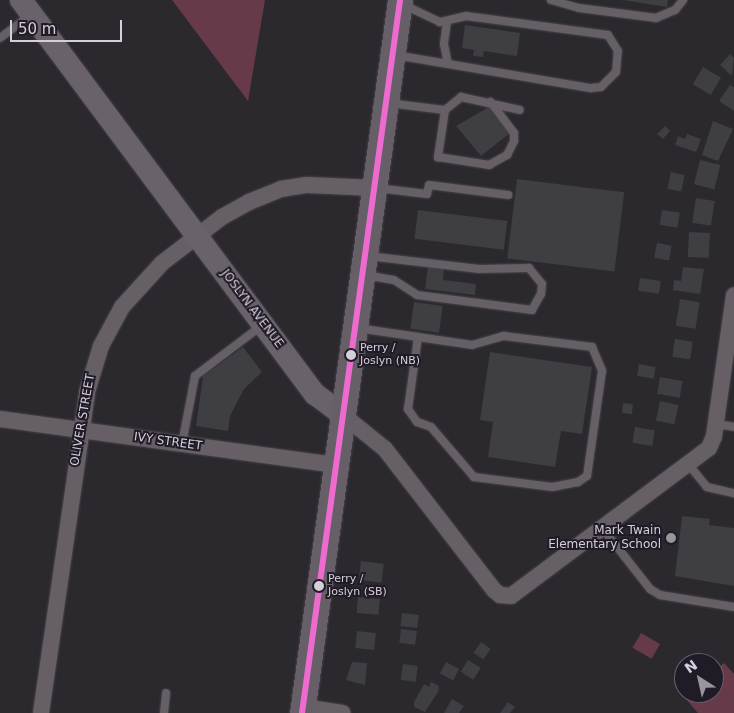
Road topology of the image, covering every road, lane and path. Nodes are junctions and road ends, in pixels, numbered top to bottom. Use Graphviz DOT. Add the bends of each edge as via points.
graph roads {
  1 [pos="551,0"];
  2 [pos="683,0"];
  3 [pos="400,1"];
  4 [pos="26,7"];
  5 [pos="447,22"];
  6 [pos="0,38"];
  7 [pos="393,54"];
  8 [pos="448,64"];
  9 [pos="491,102"];
  10 [pos="386,103"];
  11 [pos="445,110"];
  12 [pos="520,110"];
  13 [pos="375,188"];
  14 [pos="508,195"];
  15 [pos="196,236"];
  16 [pos="364,266"];
  17 [pos="733,304"];
  18 [pos="263,324"];
  19 [pos="355,328"];
  20 [pos="418,337"];
  21 [pos="343,415"];
  22 [pos="0,419"];
  23 [pos="716,424"];
  24 [pos="734,427"];
  25 [pos="80,430"];
  26 [pos="182,444"];
  27 [pos="336,465"];
  28 [pos="689,465"];
  29 [pos="734,493"];
  30 [pos="603,529"];
  31 [pos="734,607"];
  32 [pos="166,692"];
  33 [pos="302,710"];
  34 [pos="40,713"];
  35 [pos="164,713"];
  36 [pos="343,713"];
  1 -- 2 [label="lane" via="579,8 656,18 674,10"];
  3 -- 5 [label="lane" via="432,20"];
  3 -- 7 [label="main road"];
  4 -- 6 [label="lane"];
  4 -- 15 [label="main road, JOSLYN AVENUE"];
  5 -- 8 [label="lane" via="444,44"];
  5 -- 8 [label="lane" via="466,16 600,33 608,35 618,51 616,72 610,81 592,88"];
  7 -- 8 [label="lane"];
  7 -- 10 [label="main road"];
  9 -- 11 [label="lane" via="461,97"];
  9 -- 11 [label="lane" via="514,133 514,141 507,155 489,165 438,158"];
  9 -- 12 [label="lane"];
  10 -- 11 [label="lane"];
  10 -- 13 [label="main road"];
  13 -- 14 [label="lane" via="427,194 429,185"];
  13 -- 15 [label="street, OLIVER STREET" via="321,184 281,189 242,205"];
  13 -- 16 [label="main road"];
  15 -- 18 [label="main road, JOSLYN AVENUE"];
  15 -- 25 [label="street, OLIVER STREET" via="146,278 113,322 91,373"];
  16 -- 16 [label="lane" via="394,280 417,296 532,310 541,294 542,284 529,268 517,266 479,269"];
  16 -- 19 [label="main road"];
  17 -- 23 [label="street"];
  18 -- 21 [label="main road, JOSLYN AVENUE" via="315,394"];
  18 -- 26 [label="lane" via="195,376"];
  19 -- 20 [label="lane"];
  19 -- 21 [label="main road"];
  20 -- 20 [label="lane" via="472,345 504,336 592,348 602,371 587,476 578,482 552,486 474,476 431,427 417,422 408,409"];
  21 -- 27 [label="main road"];
  21 -- 30 [label="street, JOSLYN AVENUE" via="385,449 494,590 504,596 517,593"];
  22 -- 25 [label="street, IVY STREET"];
  23 -- 24 [label="lane"];
  23 -- 28 [label="street" via="709,448"];
  25 -- 26 [label="street, IVY STREET"];
  25 -- 34 [label="street, OLIVER STREET"];
  26 -- 27 [label="street, IVY STREET"];
  27 -- 33 [label="main road"];
  28 -- 29 [label="lane" via="708,487"];
  28 -- 30 [label="street"];
  30 -- 31 [label="lane" via="650,589 660,595"];
  32 -- 35 [label="lane"];
  33 -- 36 [label="street"];
}
